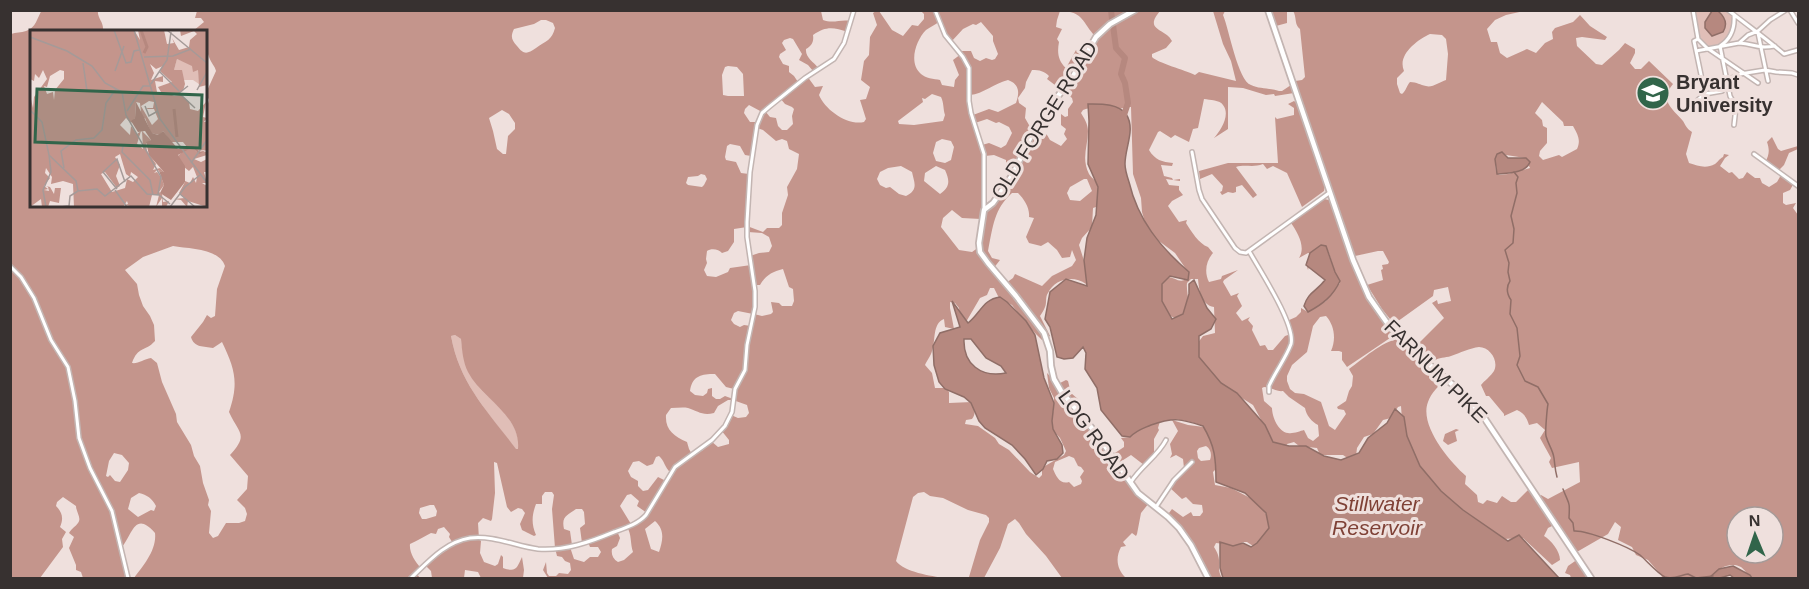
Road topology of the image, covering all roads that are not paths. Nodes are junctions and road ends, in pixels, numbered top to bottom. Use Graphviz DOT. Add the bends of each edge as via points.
graph roads {
  1 [pos="854,10"];
  2 [pos="935,10"];
  3 [pos="1135,10"];
  4 [pos="1268,10"];
  5 [pos="1692,10"];
  6 [pos="1728,10"];
  7 [pos="1788,10"];
  8 [pos="1734,15"];
  9 [pos="1744,22"];
  10 [pos="1798,23"];
  11 [pos="1735,25"];
  12 [pos="1758,32"];
  13 [pos="1698,39"];
  14 [pos="1739,43"];
  15 [pos="1721,45"];
  16 [pos="1775,46"];
  17 [pos="1707,48"];
  18 [pos="1761,48"];
  19 [pos="1798,50"];
  20 [pos="1696,51"];
  21 [pos="1722,58"];
  22 [pos="1765,70"];
  23 [pos="1745,73"];
  24 [pos="1798,75"];
  25 [pos="1768,81"];
  26 [pos="1727,83"];
  27 [pos="1758,83"];
  28 [pos="1722,92"];
  29 [pos="1705,94"];
  30 [pos="1730,96"];
  31 [pos="1689,108"];
  32 [pos="1734,125"];
  33 [pos="1192,152"];
  34 [pos="1754,154"];
  35 [pos="1798,186"];
  36 [pos="1329,194"];
  37 [pos="984,210"];
  38 [pos="1249,250"];
  39 [pos="10,266"];
  40 [pos="1269,392"];
  41 [pos="1166,440"];
  42 [pos="1192,462"];
  43 [pos="1131,483"];
  44 [pos="1155,507"];
  45 [pos="128,579"];
  46 [pos="411,579"];
  47 [pos="1208,579"];
  48 [pos="1592,579"];
  1 -- 46 [label="street" via="844,43 834,59 768,107 757,125 747,222 755,307 744,370 725,426 675,467 646,515 633,524 564,548 538,549 469,539 441,550"];
  2 -- 37 [label="street, LOG ROAD" via="945,35 969,68 971,113 984,154"];
  3 -- 37 [label="street, OLD FORGE ROAD" via="1096,37 1031,136 1004,189"];
  4 -- 36 [label="street, FARNUM PIKE"];
  5 -- 13 [label="street"];
  6 -- 8 [label="street"];
  7 -- 10 [label="street"];
  7 -- 12 [label="street"];
  8 -- 9 [label="street"];
  8 -- 11 [label="street"];
  9 -- 11 [label="street"];
  9 -- 12 [label="street"];
  11 -- 15 [label="street"];
  12 -- 14 [label="street"];
  12 -- 16 [label="street"];
  12 -- 18 [label="street"];
  13 -- 17 [label="street"];
  13 -- 20 [label="street" via="1694,40"];
  14 -- 15 [label="street"];
  14 -- 18 [label="street"];
  15 -- 17 [label="street"];
  15 -- 21 [label="street"];
  16 -- 18 [label="street"];
  16 -- 19 [label="street" via="1784,54"];
  17 -- 20 [label="street"];
  17 -- 21 [label="street"];
  18 -- 22 [label="street"];
  20 -- 29 [label="street"];
  21 -- 23 [label="street"];
  21 -- 26 [label="street"];
  22 -- 23 [label="street"];
  22 -- 24 [label="street"];
  22 -- 25 [label="street"];
  23 -- 26 [label="street"];
  23 -- 27 [label="street"];
  26 -- 28 [label="street"];
  26 -- 30 [label="street"];
  28 -- 29 [label="street"];
  28 -- 30 [label="street"];
  29 -- 31 [label="street"];
  30 -- 32 [label="street" via="1736,107"];
  33 -- 38 [label="street" via="1202,199 1234,248 1246,253"];
  34 -- 35 [label="street"];
  36 -- 38 [label="street"];
  36 -- 48 [label="street, FARNUM PIKE" via="1357,273 1375,306 1397,335 1485,419"];
  37 -- 43 [label="street, LOG ROAD" via="980,252 1044,333 1054,379 1061,392"];
  38 -- 40 [label="street" via="1292,334"];
  39 -- 45 [label="street" via="34,298 51,340 68,367 79,438 112,511"];
  41 -- 43 [label="street"];
  42 -- 44 [label="street"];
  43 -- 44 [label="street, LOG ROAD"];
  44 -- 47 [label="street, LOG ROAD" via="1179,528"];
}
